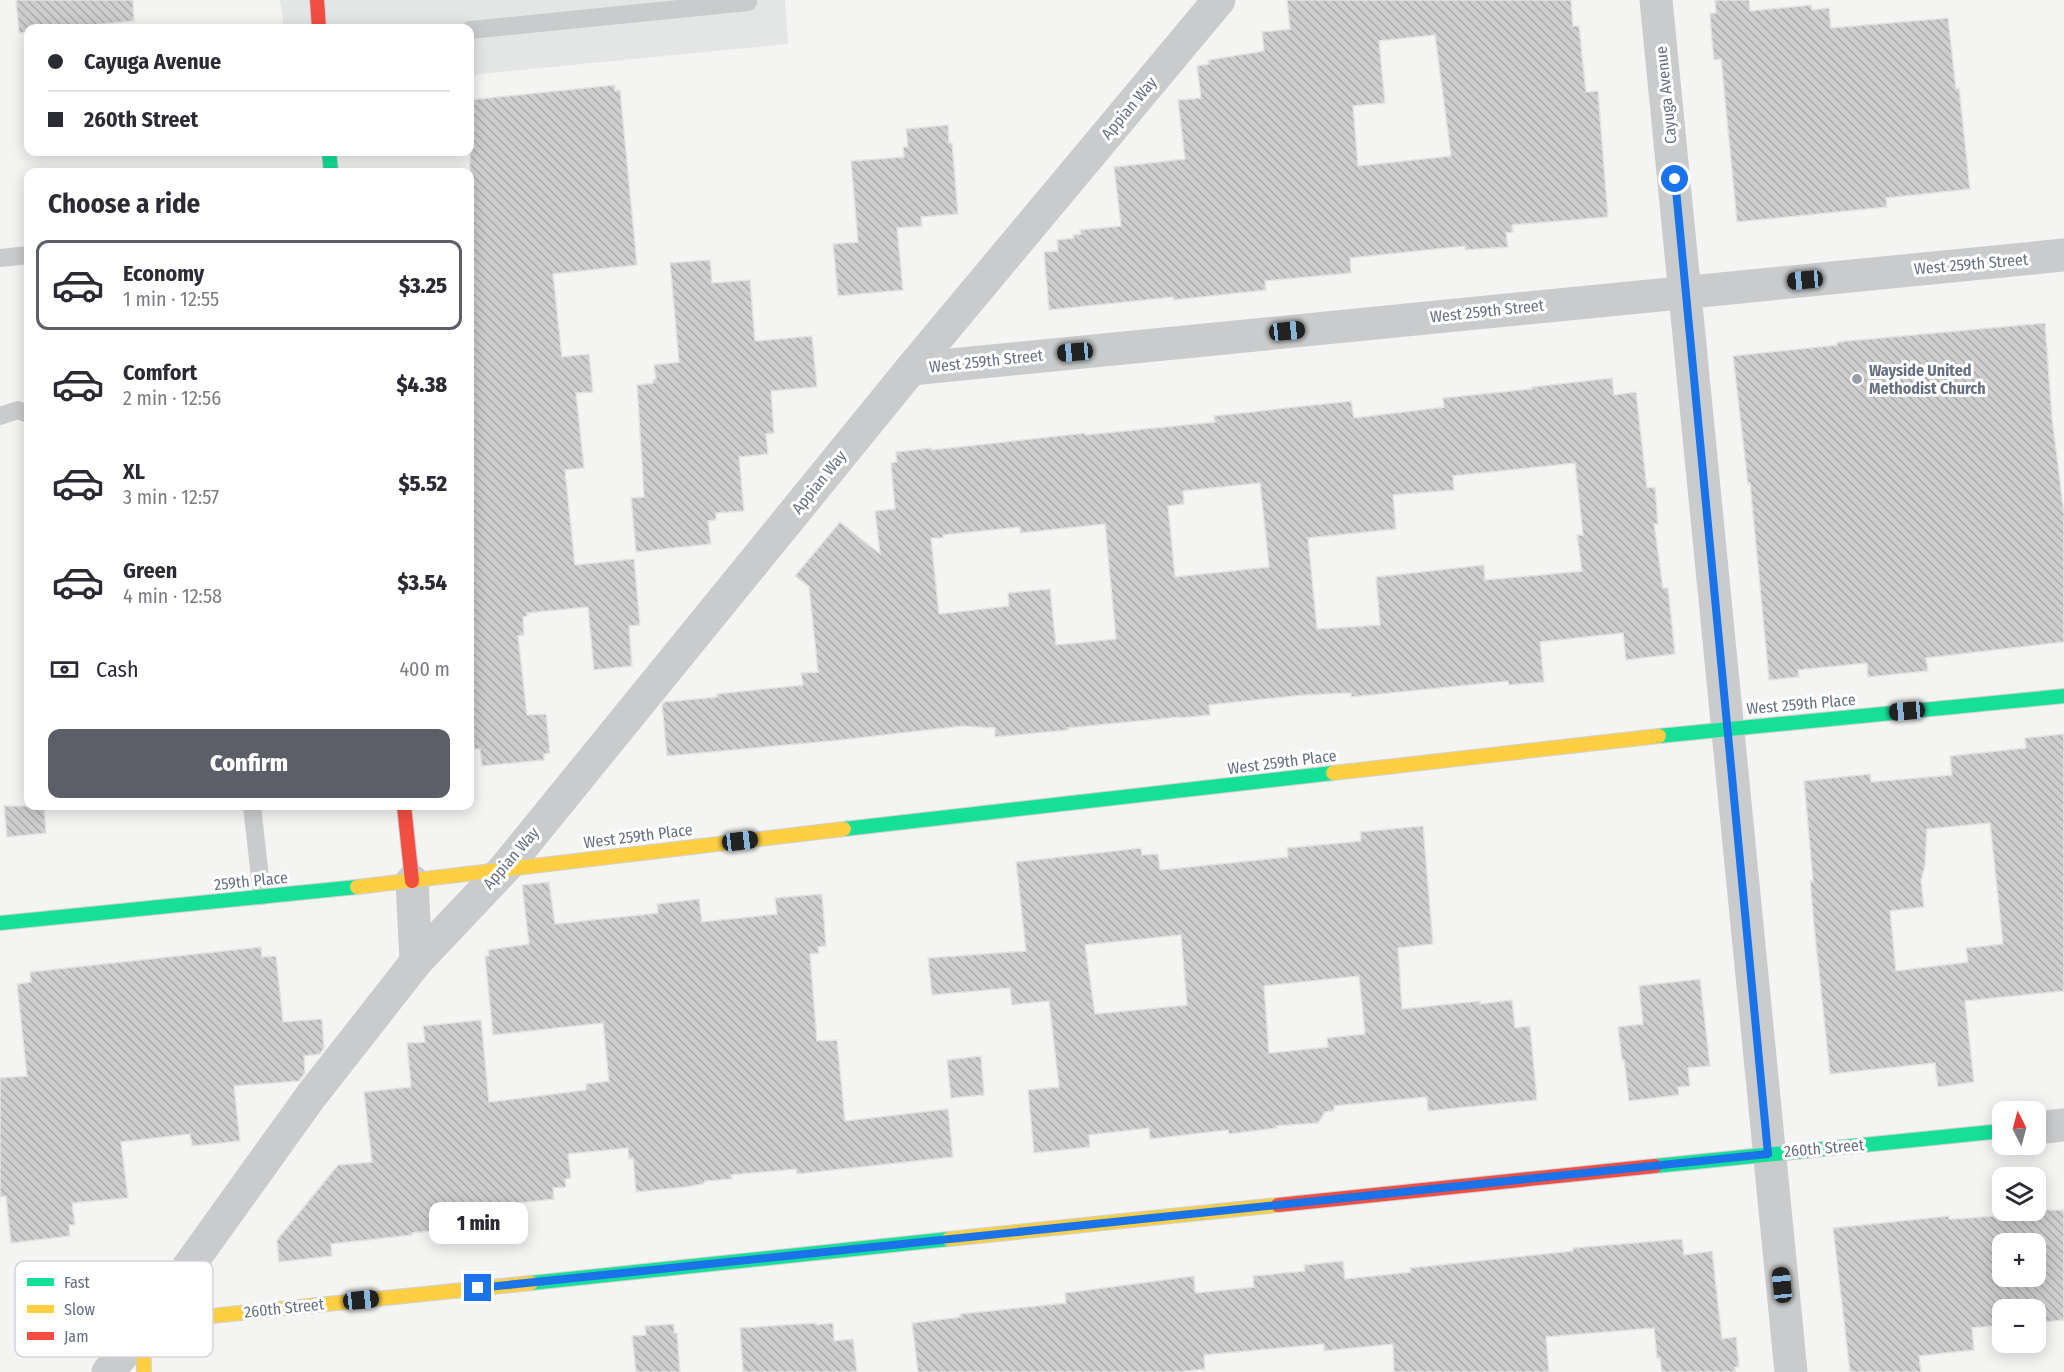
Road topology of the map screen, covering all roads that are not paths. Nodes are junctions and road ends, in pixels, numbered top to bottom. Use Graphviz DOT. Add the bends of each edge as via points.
graph roads {
  1 [pos="317,0"];
  2 [pos="748,0"];
  3 [pos="1219,0"];
  4 [pos="1656,0"];
  5 [pos="320,24"];
  6 [pos="474,30"];
  7 [pos="24,255"];
  8 [pos="2064,255"];
  9 [pos="0,258"];
  10 [pos="1687,291"];
  11 [pos="911,369"];
  12 [pos="24,412"];
  13 [pos="0,416"];
  14 [pos="2064,696"];
  15 [pos="1727,728"];
  16 [pos="252,810"];
  17 [pos="404,810"];
  18 [pos="505,868"];
  19 [pos="412,881"];
  20 [pos="262,896"];
  21 [pos="0,923"];
  22 [pos="416,962"];
  23 [pos="2064,1125"];
  24 [pos="2046,1127"];
  25 [pos="1992,1132"];
  26 [pos="1768,1154"];
  27 [pos="193,1261"];
  28 [pos="213,1316"];
  29 [pos="120,1357"];
  30 [pos="144,1357"];
  31 [pos="108,1372"];
  32 [pos="144,1372"];
  33 [pos="1791,1372"];
  1 -- 5 [label="street"];
  2 -- 6 [label="lane"];
  3 -- 11 [label="street, Appian Way"];
  4 -- 10 [label="street, Cayuga Avenue"];
  7 -- 9 [label="lane"];
  8 -- 10 [label="street, West 259th Street"];
  10 -- 11 [label="street, West 259th Street"];
  10 -- 15 [label="street, Cayuga Avenue"];
  11 -- 18 [label="street, Appian Way"];
  12 -- 13 [label="lane" via="18,410"];
  14 -- 15 [label="street, West 259th Place"];
  15 -- 18 [label="street, West 259th Place"];
  15 -- 26 [label="street, Cayuga Avenue"];
  16 -- 20 [label="lane"];
  17 -- 19 [label="street"];
  18 -- 19 [label="street, 259th Place"];
  18 -- 22 [label="street, Appian Way"];
  19 -- 20 [label="street, 259th Place"];
  19 -- 22 [label="street"];
  20 -- 21 [label="street, 259th Place"];
  22 -- 27 [label="street, Appian Way" via="311,1096"];
  23 -- 24 [label="street"];
  25 -- 26 [label="street, 260th Street"];
  26 -- 28 [label="street, 260th Street"];
  26 -- 33 [label="street, Cayuga Avenue"];
  29 -- 31 [label="street, Appian Way"];
  30 -- 32 [label="street"];
}
